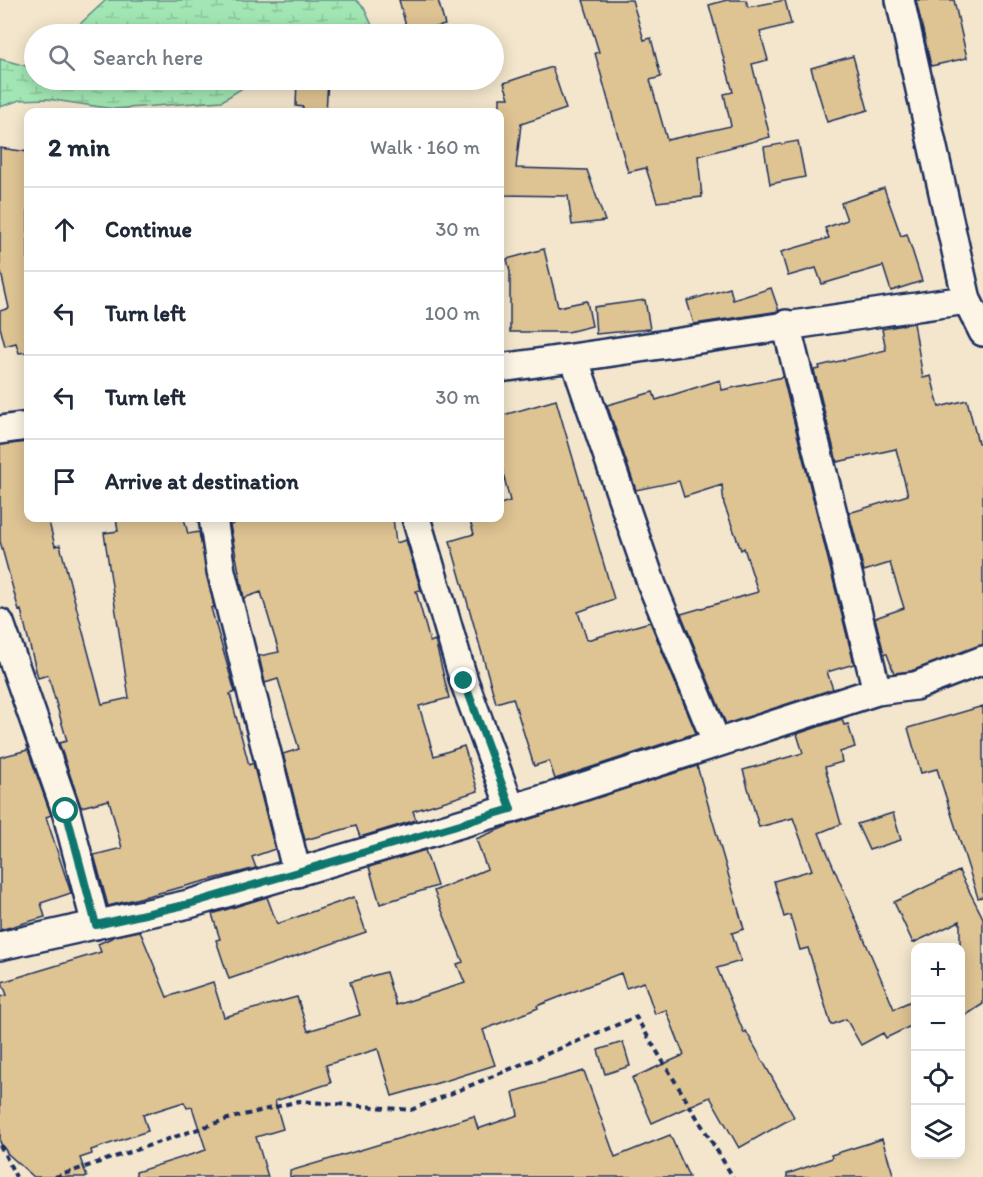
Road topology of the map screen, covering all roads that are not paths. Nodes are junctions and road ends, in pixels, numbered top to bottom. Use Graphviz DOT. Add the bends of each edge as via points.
graph roads {
  1 [pos="900,0"];
  2 [pos="967,300"];
  3 [pos="786,324"];
  4 [pos="983,332"];
  5 [pos="574,358"];
  6 [pos="504,367"];
  7 [pos="24,427"];
  8 [pos="0,430"];
  9 [pos="214,522"];
  10 [pos="417,522"];
  11 [pos="0,623"];
  12 [pos="983,660"];
  13 [pos="877,691"];
  14 [pos="716,741"];
  15 [pos="511,809"];
  16 [pos="297,873"];
  17 [pos="96,925"];
  18 [pos="0,946"];
  1 -- 2 [label="street"];
  2 -- 3 [label="street"];
  2 -- 4 [label="street"];
  3 -- 5 [label="street"];
  3 -- 13 [label="street"];
  5 -- 6 [label="street"];
  5 -- 14 [label="street" via="652,585"];
  7 -- 8 [label="street"];
  9 -- 16 [label="street" via="221,571"];
  10 -- 15 [label="street" via="464,681"];
  11 -- 17 [label="street" via="66,811"];
  12 -- 13 [label="street" via="915,686"];
  13 -- 14 [label="street"];
  14 -- 15 [label="street"];
  15 -- 16 [label="street"];
  16 -- 17 [label="street"];
  17 -- 18 [label="street"];
}
